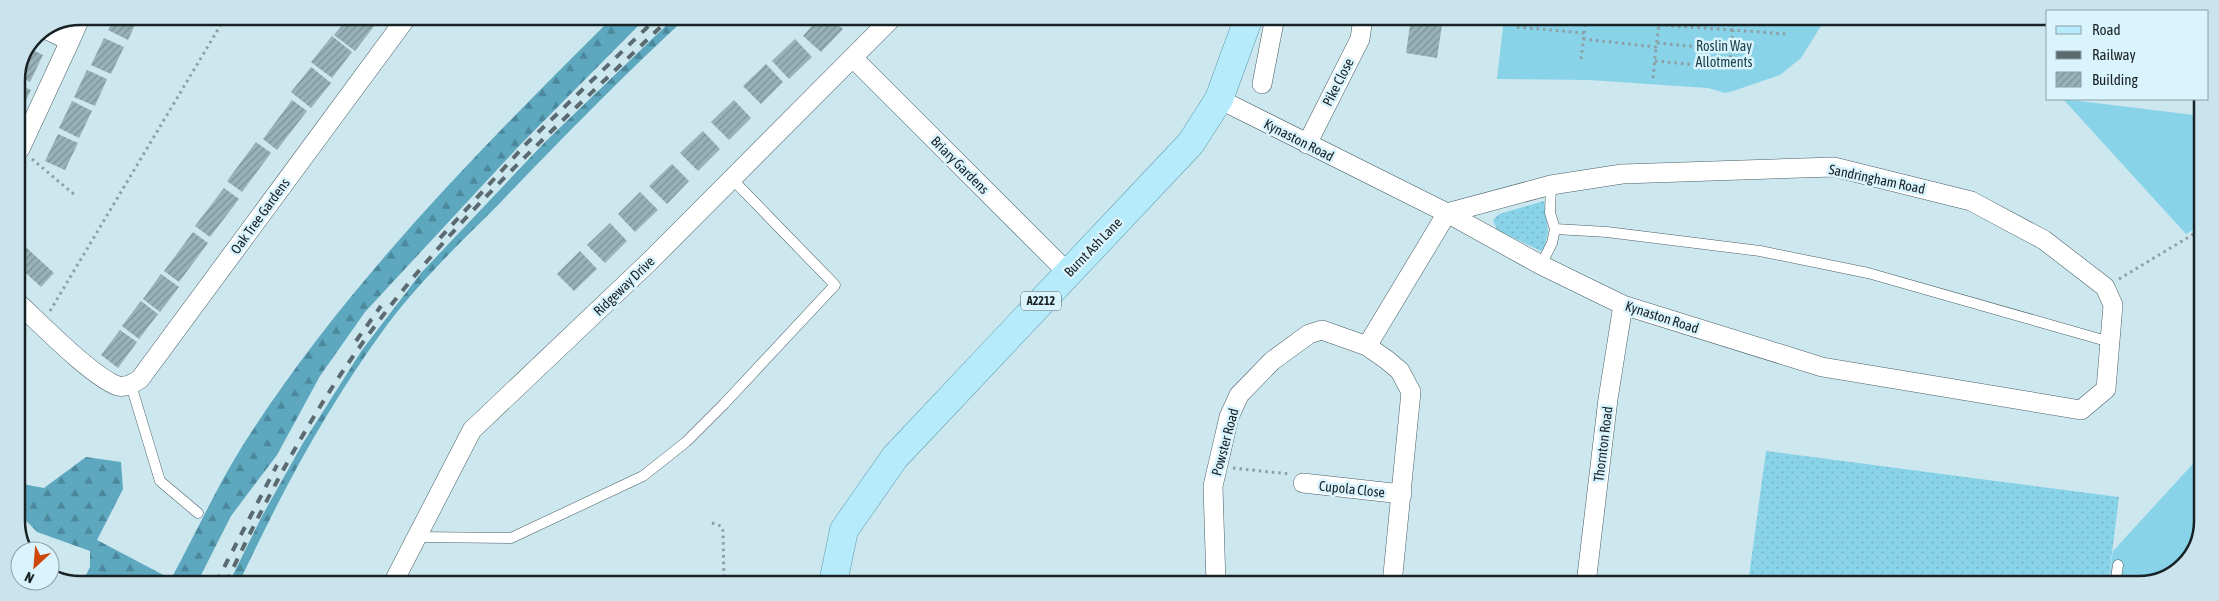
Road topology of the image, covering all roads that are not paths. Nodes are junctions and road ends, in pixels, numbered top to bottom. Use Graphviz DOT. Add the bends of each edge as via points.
graph roads {
  1 [pos="77,25"];
  2 [pos="401,25"];
  3 [pos="885,25"];
  4 [pos="1246,25"];
  5 [pos="1273,25"];
  6 [pos="1362,25"];
  7 [pos="52,32"];
  8 [pos="70,41"];
  9 [pos="853,58"];
  10 [pos="1262,84"];
  11 [pos="1219,99"];
  12 [pos="25,138"];
  13 [pos="1307,144"];
  14 [pos="732,179"];
  15 [pos="1551,185"];
  16 [pos="1447,213"];
  17 [pos="1555,229"];
  18 [pos="1541,265"];
  19 [pos="1068,273"];
  20 [pos="1622,305"];
  21 [pos="25,309"];
  22 [pos="1367,346"];
  23 [pos="2109,350"];
  24 [pos="131,385"];
  25 [pos="1303,484"];
  26 [pos="1402,494"];
  27 [pos="198,513"];
  28 [pos="417,537"];
  29 [pos="2118,564"];
  30 [pos="397,576"];
  31 [pos="834,576"];
  32 [pos="1216,576"];
  33 [pos="1393,576"];
  34 [pos="1587,576"];
  35 [pos="2116,576"];
  1 -- 8 [label="street"];
  2 -- 24 [label="street, Oak Tree Gardens" via="140,380"];
  3 -- 9 [label="street, Ridgeway Drive"];
  4 -- 11 [label="main road, Burnt Ash Lane / A2212"];
  5 -- 10 [label="street"];
  6 -- 13 [label="street, Pike Close" via="1360,39"];
  7 -- 8 [label="street"];
  8 -- 12 [label="street"];
  9 -- 14 [label="street, Ridgeway Drive"];
  9 -- 19 [label="street, Briary Gardens"];
  11 -- 13 [label="street, Kynaston Road"];
  11 -- 19 [label="main road, Burnt Ash Lane / A2212" via="1192,143"];
  13 -- 16 [label="street, Kynaston Road"];
  14 -- 28 [label="street, Ridgeway Drive" via="472,430"];
  14 -- 28 [label="lane" via="835,285 686,442 643,476 511,538"];
  15 -- 16 [label="street, Sandringham Road"];
  15 -- 17 [label="lane" via="1550,213"];
  15 -- 23 [label="street, Sandringham Road" via="1622,174 1834,167 1971,201 2044,240 2105,287 2113,305"];
  16 -- 18 [label="street, Kynaston Road"];
  16 -- 22 [label="street"];
  17 -- 18 [label="lane"];
  17 -- 23 [label="lane" via="1607,232 1760,251 1868,273"];
  18 -- 20 [label="street, Kynaston Road"];
  19 -- 31 [label="main road, Burnt Ash Lane / A2212" via="895,457 844,530"];
  20 -- 23 [label="street, Kynaston Road" via="1822,367 2082,410 2106,389"];
  20 -- 34 [label="street, Thornton Road"];
  21 -- 24 [label="street" via="100,376 120,386"];
  22 -- 26 [label="street, Powster Road" via="1400,371 1411,392"];
  22 -- 32 [label="street, Powster Road" via="1322,330 1309,334 1272,361 1239,395 1228,416 1213,486"];
  24 -- 27 [label="lane" via="160,481"];
  25 -- 26 [label="street, Cupola Close"];
  26 -- 33 [label="street, Powster Road"];
  28 -- 30 [label="street, Ridgeway Drive"];
  29 -- 35 [label="lane"];
}
